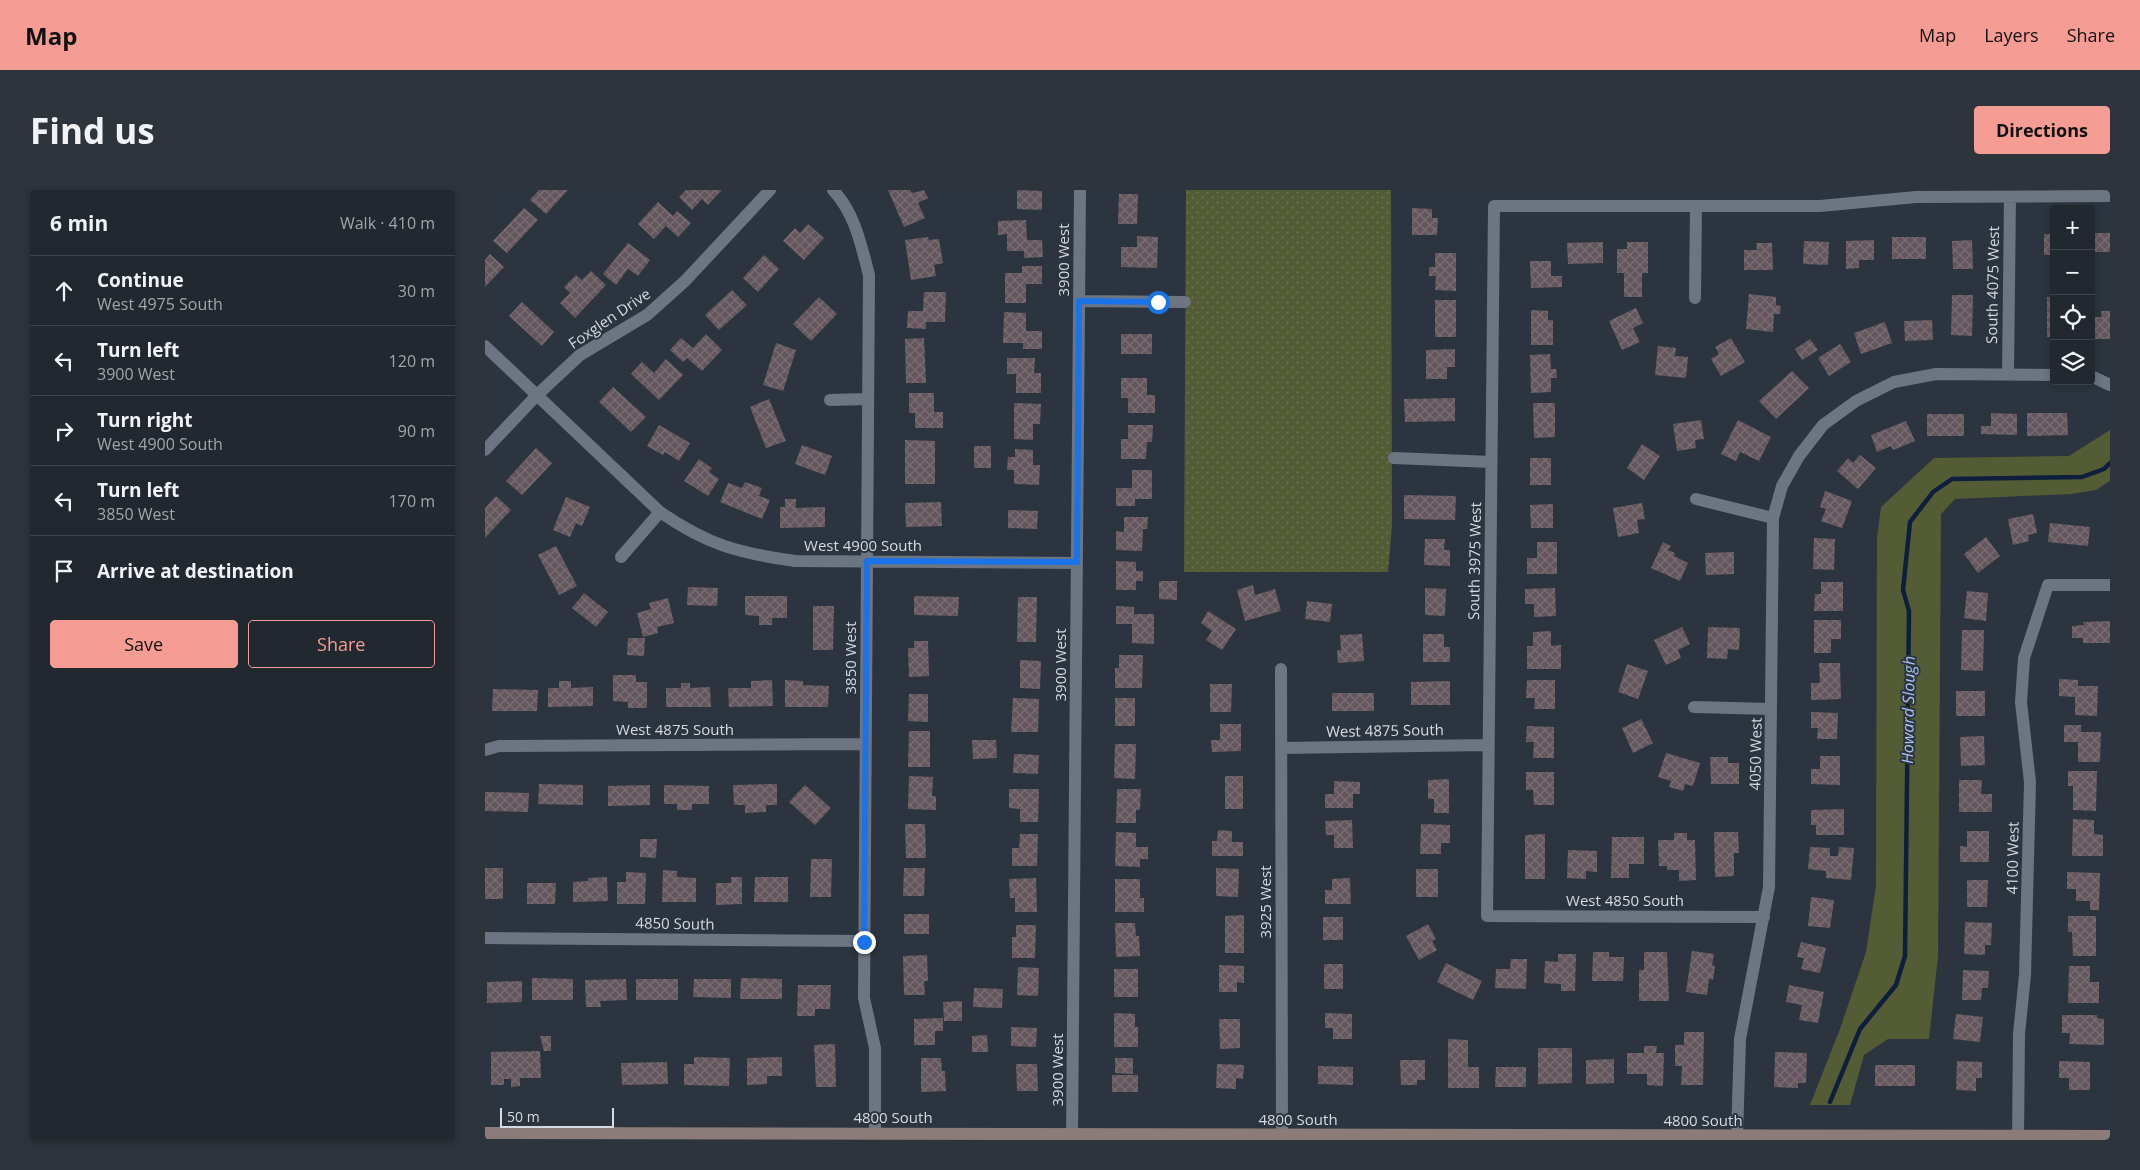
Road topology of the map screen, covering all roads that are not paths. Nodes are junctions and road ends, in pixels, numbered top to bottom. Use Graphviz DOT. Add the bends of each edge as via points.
graph roads {
  1 [pos="770,190"];
  2 [pos="833,190"];
  3 [pos="1080,190"];
  4 [pos="2110,196"];
  5 [pos="2010,197"];
  6 [pos="1696,206"];
  7 [pos="1695,298"];
  8 [pos="1079,301"];
  9 [pos="1185,302"];
  10 [pos="485,346"];
  11 [pos="2008,375"];
  12 [pos="2050,375"];
  13 [pos="2095,378"];
  14 [pos="2110,385"];
  15 [pos="537,395"];
  16 [pos="868,399"];
  17 [pos="830,400"];
  18 [pos="485,450"];
  19 [pos="1393,458"];
  20 [pos="1491,462"];
  21 [pos="1696,499"];
  22 [pos="660,512"];
  23 [pos="1773,518"];
  24 [pos="621,558"];
  25 [pos="867,561"];
  26 [pos="1077,562"];
  27 [pos="2110,585"];
  28 [pos="1281,669"];
  29 [pos="1694,707"];
  30 [pos="1771,709"];
  31 [pos="865,744"];
  32 [pos="1489,745"];
  33 [pos="1281,748"];
  34 [pos="485,750"];
  35 [pos="1487,916"];
  36 [pos="1764,917"];
  37 [pos="485,938"];
  38 [pos="864,942"];
  39 [pos="485,1133"];
  40 [pos="875,1134"];
  41 [pos="1282,1135"];
  42 [pos="656,1136"];
  43 [pos="1737,1136"];
  44 [pos="2110,1136"];
  45 [pos="1073,1137"];
  46 [pos="1406,1138"];
  47 [pos="1597,1138"];
  48 [pos="2018,1138"];
  1 -- 15 [label="street, Foxglen Drive" via="685,281 647,315 580,355"];
  2 -- 16 [label="street, 3850 West" via="857,228 869,275"];
  3 -- 8 [label="street, 3900 West"];
  4 -- 5 [label="street"];
  5 -- 6 [label="street" via="1915,197 1820,206"];
  5 -- 11 [label="street, South 4075 West"];
  6 -- 7 [label="street"];
  6 -- 20 [label="street, South 3975 West" via="1494,206"];
  8 -- 9 [label="street"];
  8 -- 26 [label="street, 3900 West"];
  10 -- 15 [label="street, West 4900 South"];
  11 -- 12 [label="street, 4050 West"];
  11 -- 23 [label="street, 4050 West" via="1935,374 1894,382 1856,400 1823,425 1799,456 1782,486"];
  13 -- 14 [label="street"];
  15 -- 18 [label="street, Foxglen Drive"];
  15 -- 22 [label="street, West 4900 South"];
  16 -- 17 [label="street"];
  16 -- 25 [label="street, 3850 West"];
  19 -- 20 [label="street"];
  20 -- 32 [label="street, South 3975 West"];
  21 -- 23 [label="street"];
  22 -- 24 [label="street"];
  22 -- 25 [label="street, West 4900 South" via="691,533 756,556 795,561"];
  23 -- 30 [label="street, 4050 West"];
  25 -- 26 [label="street, West 4900 South"];
  25 -- 31 [label="street, 3850 West"];
  26 -- 45 [label="street, 3900 West"];
  27 -- 48 [label="street, 4100 West" via="2048,585 2024,658 2021,702 2029,782"];
  28 -- 33 [label="street, 3925 West"];
  29 -- 30 [label="street"];
  30 -- 36 [label="street, 4050 West" via="1769,887"];
  31 -- 34 [label="street, West 4875 South" via="499,746"];
  31 -- 38 [label="street, 3850 West"];
  32 -- 33 [label="street, West 4875 South"];
  32 -- 35 [label="street, South 3975 West"];
  33 -- 41 [label="street, 3925 West"];
  35 -- 36 [label="street, West 4850 South"];
  36 -- 43 [label="street, 4050 West" via="1740,1039"];
  37 -- 38 [label="street, 4850 South"];
  38 -- 40 [label="street, 3850 West" via="864,998 875,1048"];
  39 -- 42 [label="street, 4800 South"];
  40 -- 42 [label="street, 4800 South"];
  40 -- 45 [label="street, 4800 South"];
  41 -- 45 [label="street, 4800 South"];
  41 -- 46 [label="street, 4800 South"];
  43 -- 47 [label="street, 4800 South"];
  43 -- 48 [label="street, 4800 South"];
  44 -- 48 [label="street, 4800 South"];
  46 -- 47 [label="street, 4800 South"];
}
